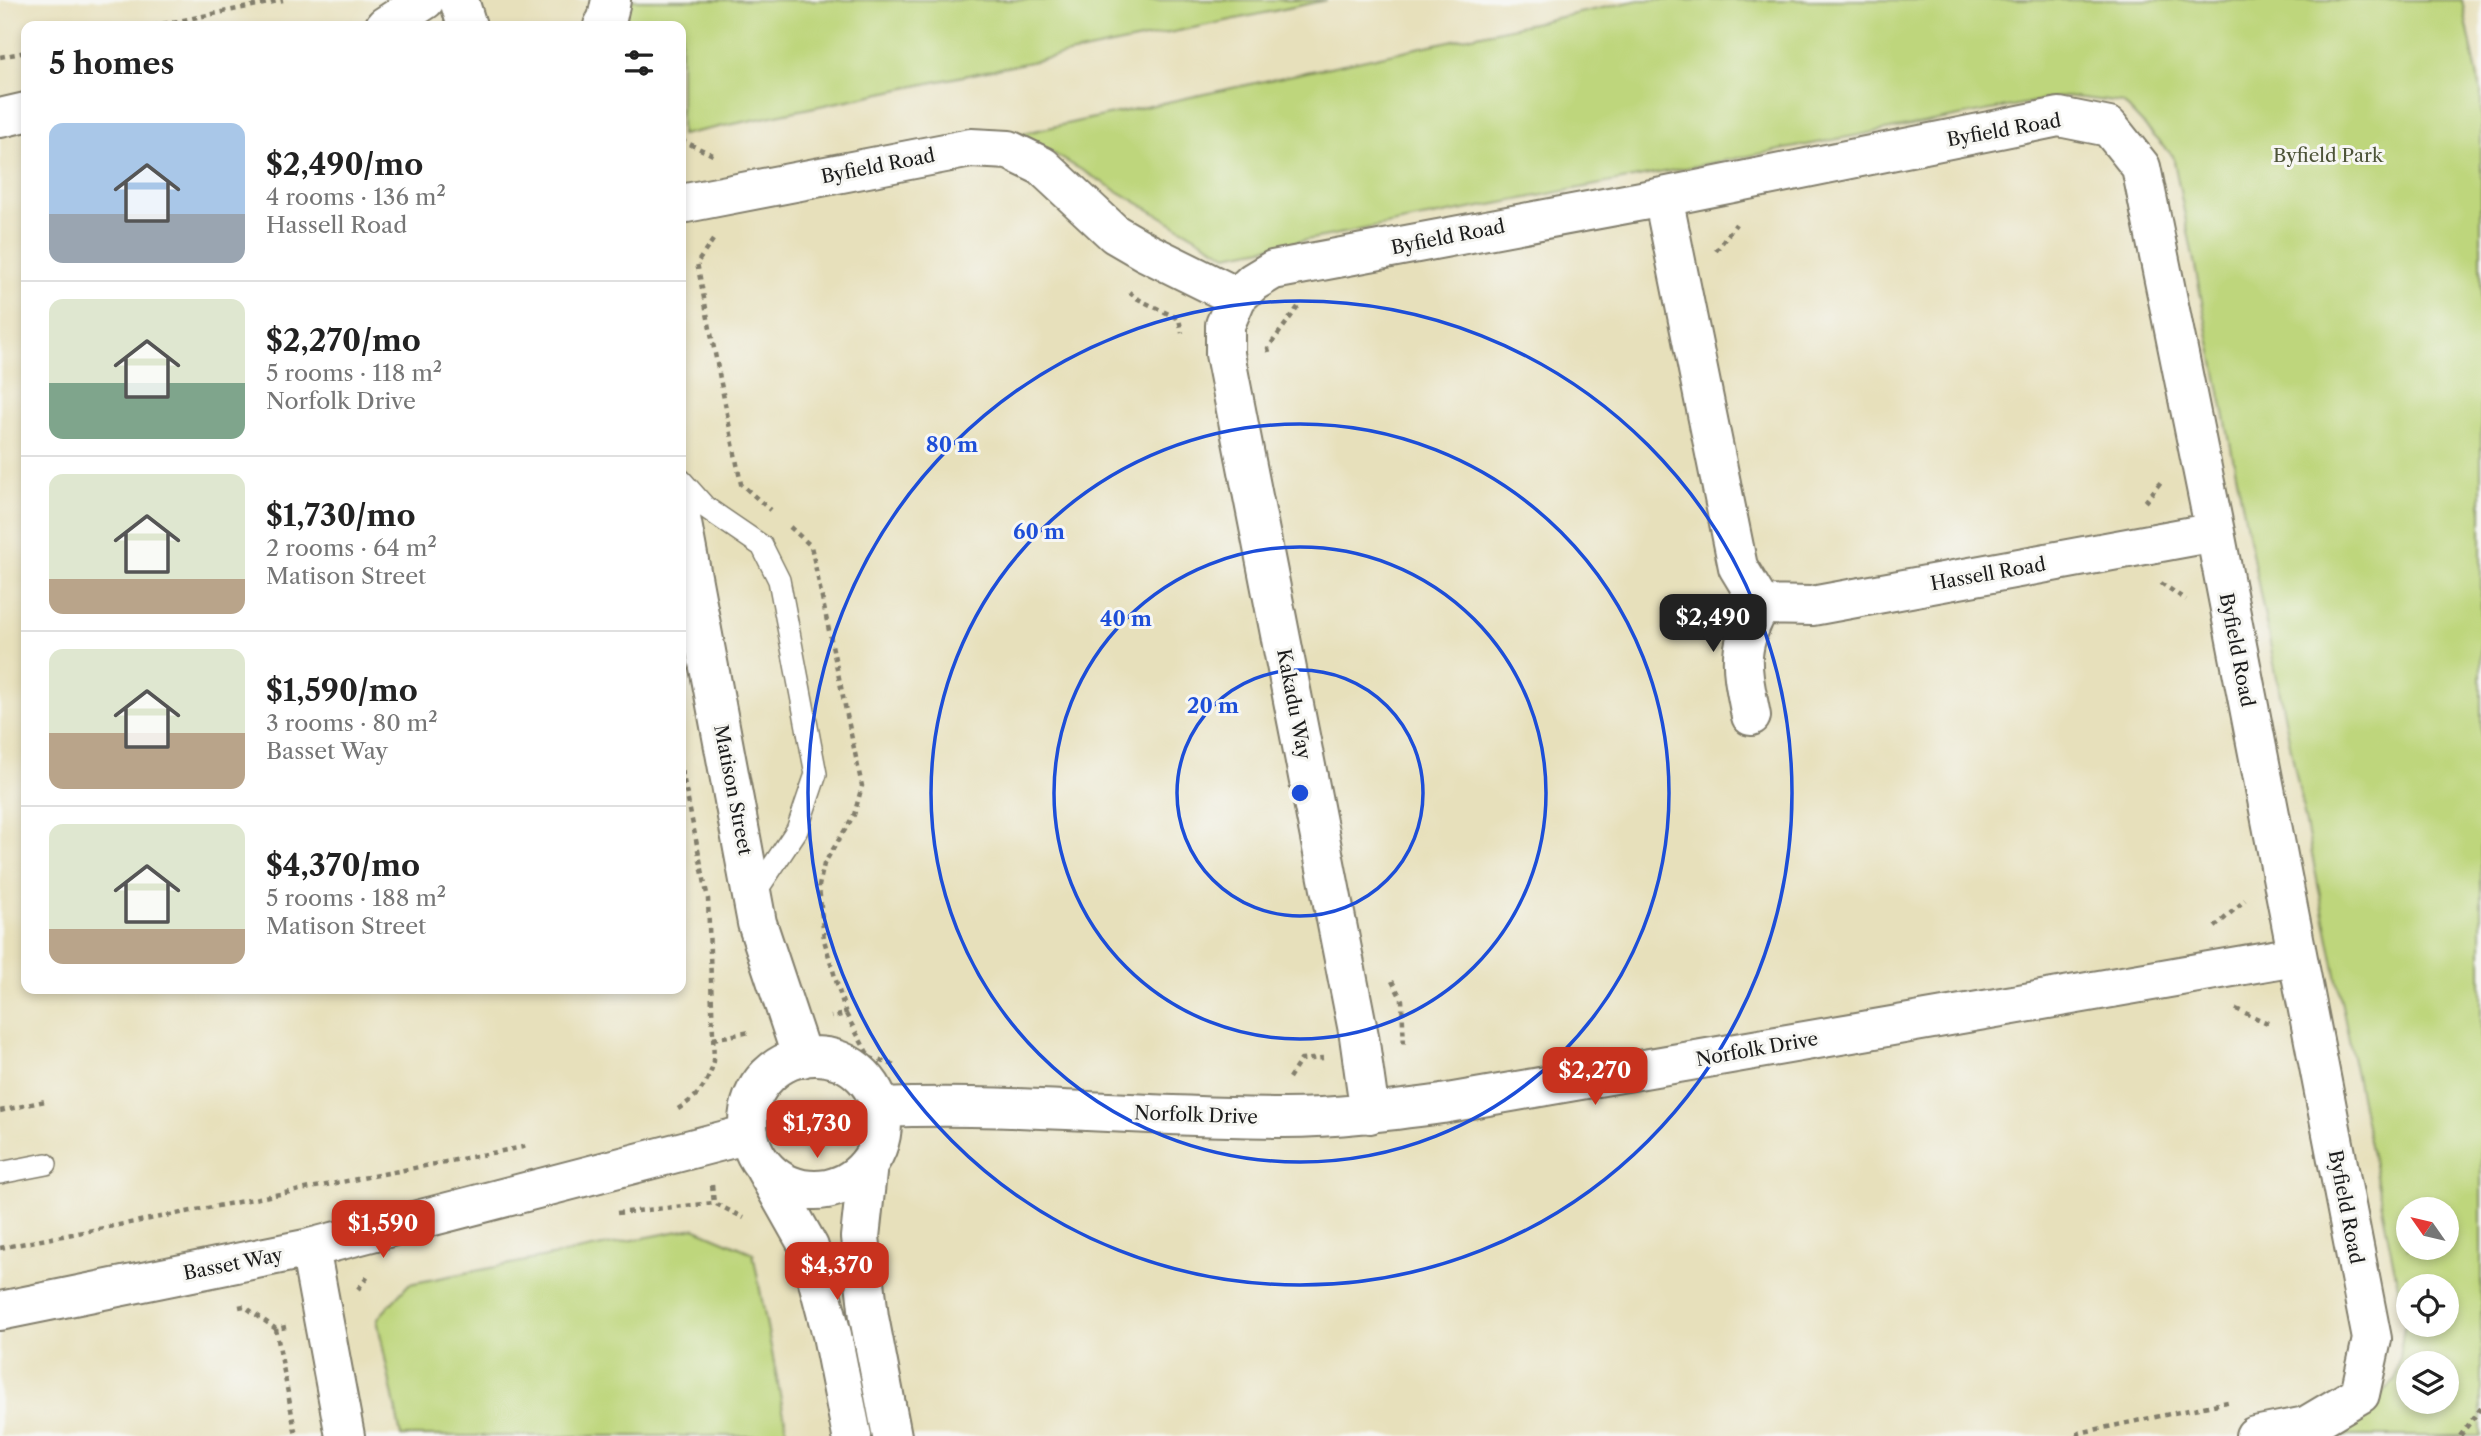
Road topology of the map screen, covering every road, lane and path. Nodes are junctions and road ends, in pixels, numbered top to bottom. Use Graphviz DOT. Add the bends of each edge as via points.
graph roads {
  1 [pos="283,0"];
  2 [pos="425,0"];
  3 [pos="459,0"];
  4 [pos="178,21"];
  5 [pos="393,21"];
  6 [pos="465,21"];
  7 [pos="21,53"];
  8 [pos="0,57"];
  9 [pos="21,113"];
  10 [pos="0,118"];
  11 [pos="1663,197"];
  12 [pos="686,203"];
  13 [pos="1741,218"];
  14 [pos="717,233"];
  15 [pos="1679,273"];
  16 [pos="1126,289"];
  17 [pos="1237,298"];
  18 [pos="1304,299"];
  19 [pos="1183,344"];
  20 [pos="1270,359"];
  21 [pos="2164,477"];
  22 [pos="686,486"];
  23 [pos="771,511"];
  24 [pos="781,519"];
  25 [pos="2215,532"];
  26 [pos="686,544"];
  27 [pos="2149,544"];
  28 [pos="2192,604"];
  29 [pos="1760,605"];
  30 [pos="1751,716"];
  31 [pos="686,791"];
  32 [pos="2252,894"];
  33 [pos="753,896"];
  34 [pos="2227,926"];
  35 [pos="2296,956"];
  36 [pos="2221,969"];
  37 [pos="1391,979"];
  38 [pos="846,1014"];
  39 [pos="2276,1026"];
  40 [pos="713,1039"];
  41 [pos="797,1041"];
  42 [pos="1362,1054"];
  43 [pos="1405,1055"];
  44 [pos="1286,1083"];
  45 [pos="45,1101"];
  46 [pos="893,1107"];
  47 [pos="0,1111"];
  48 [pos="668,1114"];
  49 [pos="1370,1114"];
  50 [pos="749,1134"];
  51 [pos="534,1145"];
  52 [pos="46,1164"];
  53 [pos="868,1164"];
  54 [pos="765,1169"];
  55 [pos="0,1173"];
  56 [pos="0,1248"];
  57 [pos="310,1248"];
  58 [pos="0,1311"];
  59 [pos="276,1329"];
  60 [pos="2240,1400"];
  61 [pos="2481,1408"];
  62 [pos="296,1436"];
  63 [pos="345,1436"];
  64 [pos="852,1436"];
  65 [pos="892,1436"];
  66 [pos="2079,1436"];
  67 [pos="2255,1436"];
  68 [pos="2460,1436"];
  1 -- 4 [label="path"];
  2 -- 5 [label="street"];
  3 -- 6 [label="street"];
  7 -- 8 [label="path"];
  9 -- 10 [label="street"];
  11 -- 15 [label="street"];
  11 -- 17 [label="street, Byfield Road" via="1273,270"];
  11 -- 25 [label="street, Byfield Road" via="2059,117 2109,127 2141,167"];
  12 -- 17 [label="street, Byfield Road" via="971,148 1009,150 1042,166 1115,234"];
  13 -- 15 [label="path" via="1716,249 1719,267"];
  14 -- 23 [label="path" via="697,263 741,484"];
  15 -- 29 [label="street" via="1738,567"];
  16 -- 19 [label="path" via="1179,320"];
  17 -- 42 [label="street, Kakadu Way" via="1225,325 1225,354"];
  18 -- 20 [label="path" via="1268,348"];
  21 -- 27 [label="path" via="2143,506"];
  22 -- 33 [label="lane" via="705,507 762,546 779,580 816,774 797,830"];
  24 -- 38 [label="path" via="811,546 862,786 854,815 824,864 819,886 824,940"];
  25 -- 27 [label="street, Hassell Road"];
  25 -- 35 [label="street, Byfield Road"];
  26 -- 33 [label="street, Matison Street"];
  27 -- 28 [label="path" via="2155,579"];
  27 -- 29 [label="street, Hassell Road" via="1812,606"];
  29 -- 30 [label="street" via="1743,643"];
  31 -- 40 [label="path" via="708,900"];
  32 -- 34 [label="path" via="2214,928"];
  33 -- 41 [label="street, Matison Street" via="757,923"];
  35 -- 36 [label="street, Norfolk Drive"];
  35 -- 67 [label="street, Byfield Road" via="2372,1339 2360,1394 2306,1426"];
  36 -- 39 [label="path" via="2227,1006"];
  36 -- 49 [label="street, Norfolk Drive"];
  37 -- 43 [label="path" via="1402,1000"];
  38 -- 41 [label="path"];
  38 -- 46 [label="path" via="870,1058 901,1067"];
  40 -- 41 [label="path"];
  40 -- 48 [label="path" via="709,1079 692,1100"];
  41 -- 46 [label="street" via="812,1056 835,1059 856,1069"];
  41 -- 50 [label="street" via="786,1063 767,1076 754,1096"];
  42 -- 44 [label="path" via="1301,1060"];
  42 -- 49 [label="street, Kakadu Way"];
  45 -- 47 [label="path"];
  46 -- 49 [label="street, Norfolk Drive" via="1285,1118"];
  46 -- 53 [label="street"];
  50 -- 54 [label="street"];
  50 -- 57 [label="street, Basset Way"];
  51 -- 56 [label="path"];
  52 -- 55 [label="lane"];
  53 -- 54 [label="street" via="851,1180 829,1189 806,1190 783,1183"];
  53 -- 65 [label="street" via="860,1237 869,1317"];
  54 -- 64 [label="street" via="809,1247"];
  57 -- 58 [label="street, Basset Way"];
  57 -- 63 [label="street"];
  59 -- 62 [label="path"];
  60 -- 66 [label="path"];
  61 -- 68 [label="path"];
}
